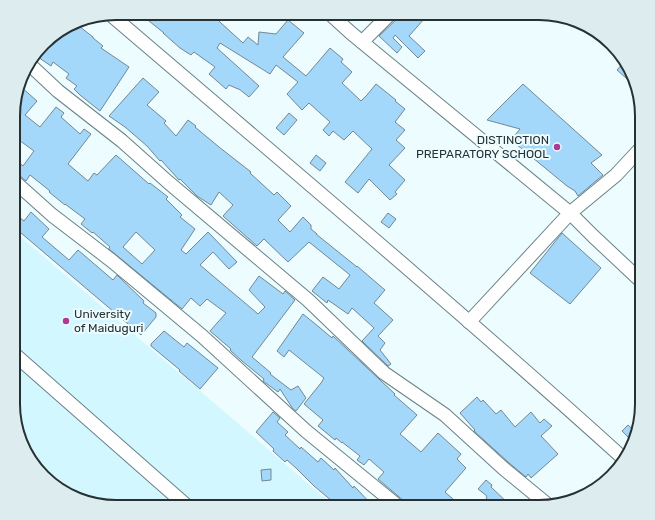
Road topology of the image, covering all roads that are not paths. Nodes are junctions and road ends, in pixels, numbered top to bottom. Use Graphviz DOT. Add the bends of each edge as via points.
graph roads {
  1 [pos="117,20"];
  2 [pos="337,20"];
  3 [pos="384,20"];
  4 [pos="362,42"];
  5 [pos="33,68"];
  6 [pos="635,154"];
  7 [pos="20,186"];
  8 [pos="570,214"];
  9 [pos="635,275"];
  10 [pos="469,322"];
  11 [pos="20,359"];
  12 [pos="620,455"];
  13 [pos="180,500"];
  14 [pos="390,500"];
  15 [pos="542,500"];
  1 -- 10 [label="street"];
  2 -- 4 [label="street"];
  3 -- 4 [label="street"];
  4 -- 8 [label="street"];
  5 -- 15 [label="street" via="308,300 384,373 445,415"];
  6 -- 8 [label="street" via="616,175"];
  7 -- 14 [label="street" via="202,336 306,431"];
  8 -- 9 [label="street"];
  8 -- 10 [label="street"];
  10 -- 12 [label="street"];
  11 -- 13 [label="street"];
}
